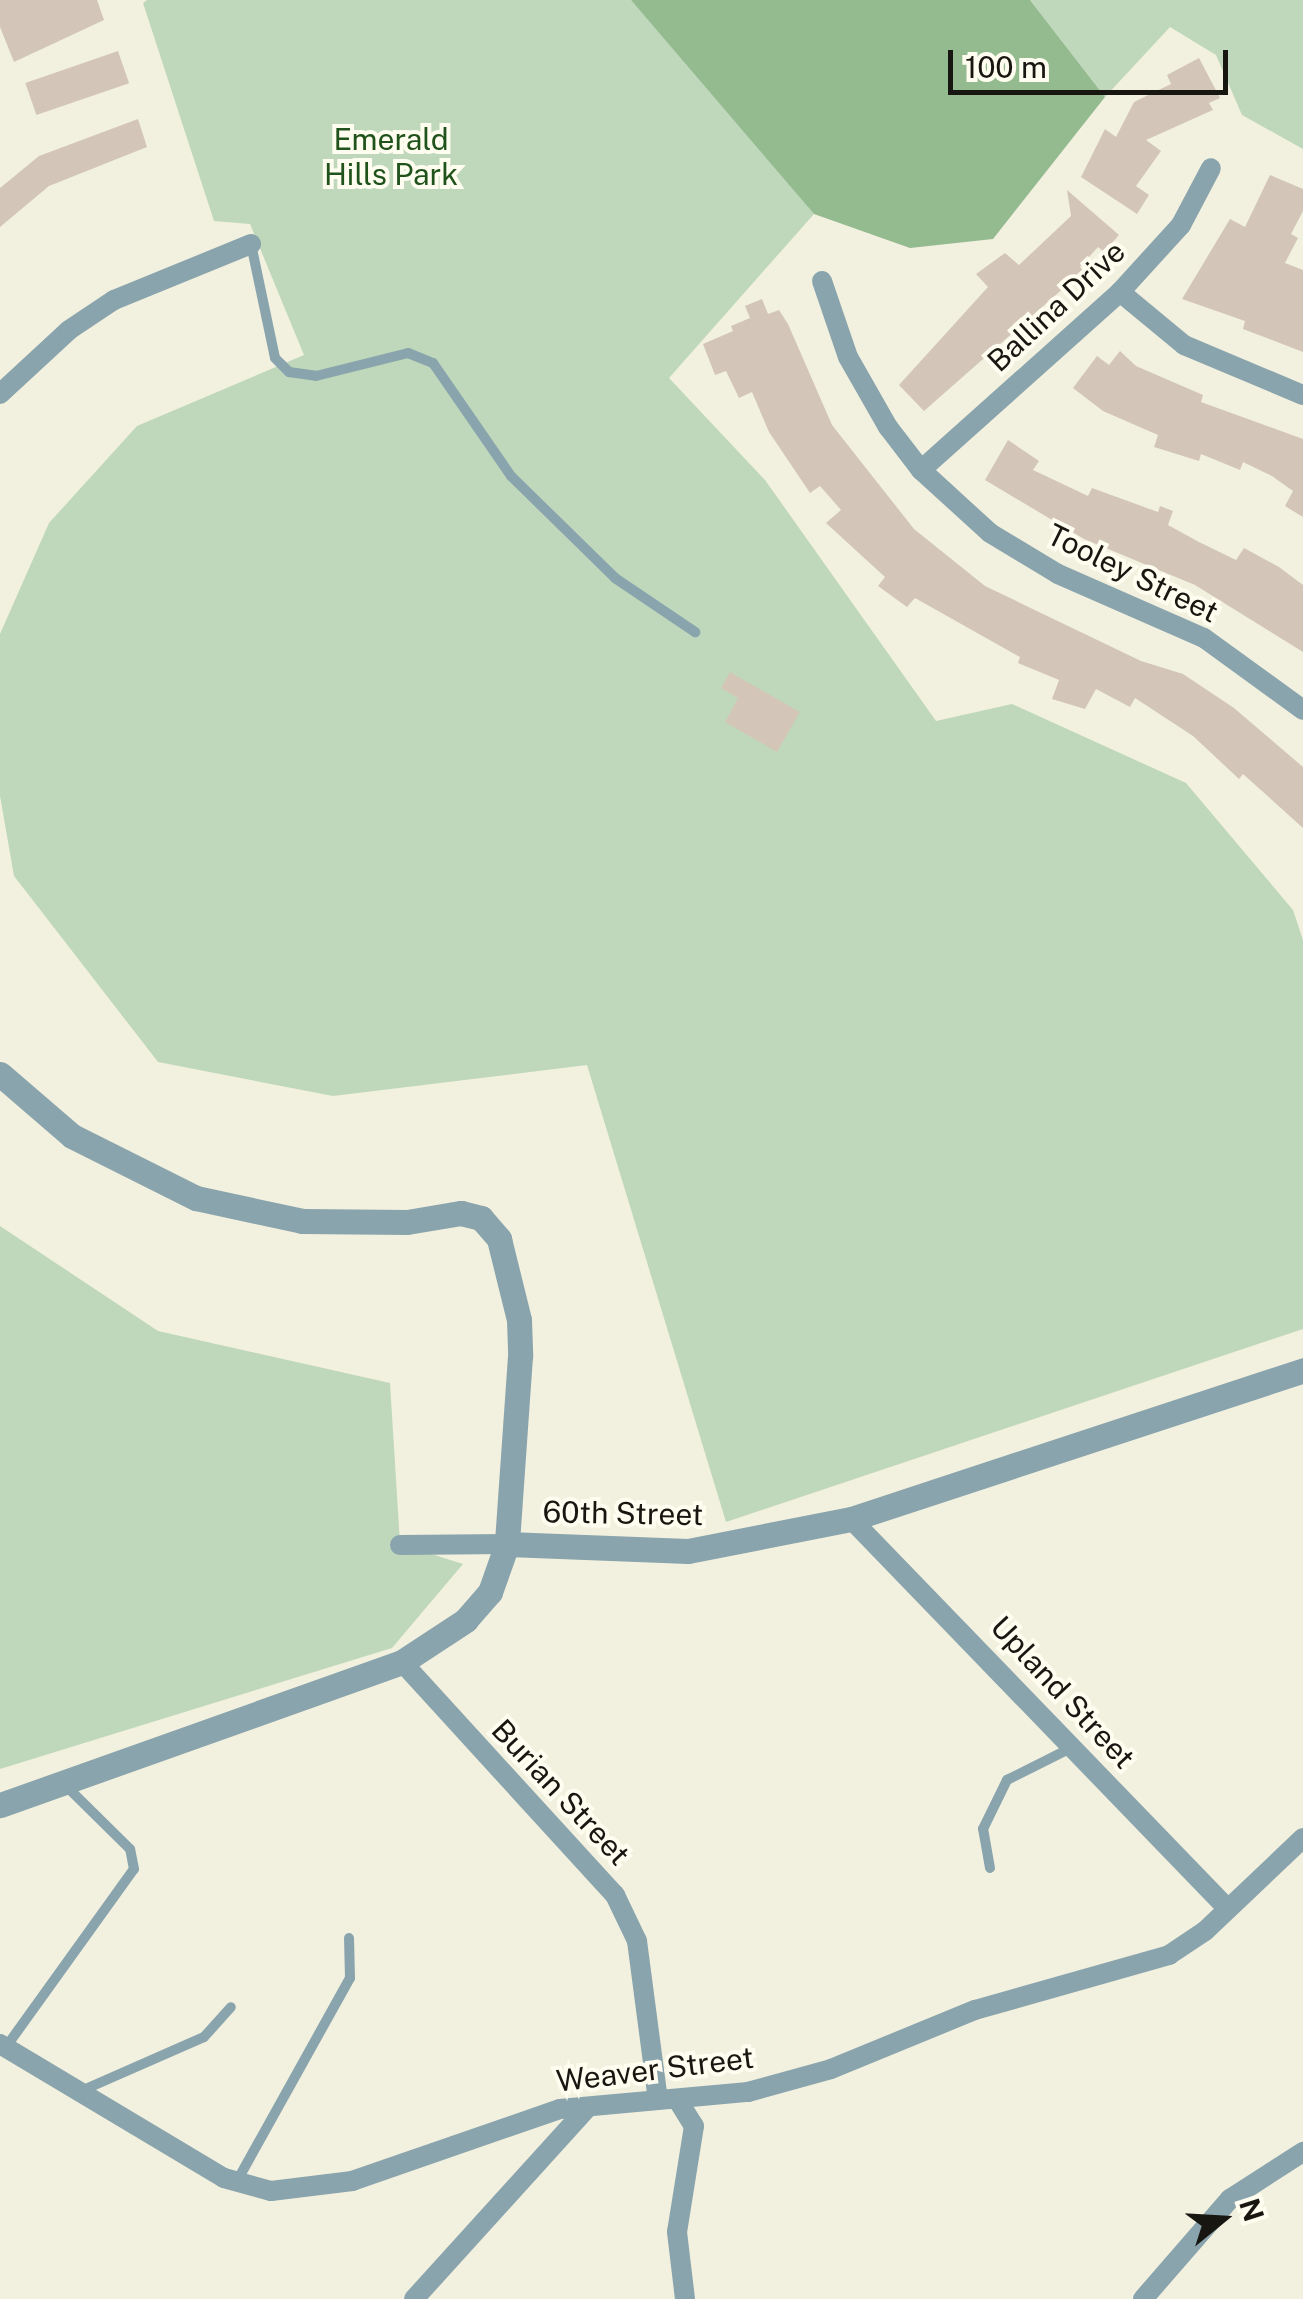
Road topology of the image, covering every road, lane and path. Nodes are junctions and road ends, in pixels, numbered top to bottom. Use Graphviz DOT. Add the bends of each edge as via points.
graph roads {
  1 [pos="1211,168"];
  2 [pos="252,244"];
  3 [pos="822,281"];
  4 [pos="1120,292"];
  5 [pos="0,394"];
  6 [pos="1303,394"];
  7 [pos="921,470"];
  8 [pos="695,632"];
  9 [pos="1303,710"];
  10 [pos="0,1074"];
  11 [pos="1302,1372"];
  12 [pos="852,1520"];
  13 [pos="506,1544"];
  14 [pos="400,1545"];
  15 [pos="402,1662"];
  16 [pos="1072,1748"];
  17 [pos="64,1784"];
  18 [pos="0,1804"];
  19 [pos="1303,1838"];
  20 [pos="990,1868"];
  21 [pos="1228,1909"];
  22 [pos="349,1938"];
  23 [pos="231,2007"];
  24 [pos="3,2046"];
  25 [pos="80,2092"];
  26 [pos="668,2100"];
  27 [pos="588,2107"];
  28 [pos="1303,2152"];
  29 [pos="236,2182"];
  30 [pos="414,2299"];
  31 [pos="684,2299"];
  32 [pos="1143,2299"];
  1 -- 4 [label="street, Ballina Drive" via="1181,225"];
  2 -- 5 [label="street" via="114,300 69,330"];
  2 -- 8 [label="lane" via="275,358 289,372 316,376 408,353 433,363 511,476 614,578"];
  3 -- 7 [label="street, Tooley Street" via="848,357"];
  4 -- 6 [label="street" via="1184,345"];
  4 -- 7 [label="street, Ballina Drive"];
  7 -- 9 [label="street, Tooley Street" via="990,533 1058,574 1204,638"];
  10 -- 13 [label="street" via="72,1136 196,1198 302,1221 407,1222 461,1213 490,1225 519,1320"];
  11 -- 12 [label="street, 60th Street"];
  12 -- 13 [label="street, 60th Street" via="688,1550"];
  12 -- 16 [label="street, Upland Street"];
  13 -- 14 [label="street"];
  13 -- 15 [label="street, 60th Street" via="490,1592 466,1620"];
  15 -- 17 [label="street, 60th Street"];
  15 -- 26 [label="street, Burian Street" via="615,1895 638,1941"];
  16 -- 20 [label="lane" via="1007,1780 983,1830"];
  16 -- 21 [label="street, Upland Street"];
  17 -- 18 [label="street, 60th Street"];
  17 -- 24 [label="lane" via="130,1848 134,1869"];
  19 -- 21 [label="street, Weaver Street"];
  21 -- 26 [label="street, Weaver Street" via="1169,1955 975,2010 832,2069 748,2092"];
  22 -- 29 [label="lane" via="350,1978"];
  23 -- 25 [label="lane" via="204,2037"];
  24 -- 25 [label="street, Weaver Street"];
  25 -- 29 [label="street, Weaver Street"];
  26 -- 27 [label="street, Weaver Street"];
  26 -- 31 [label="street, Burian Street" via="694,2126 677,2232"];
  27 -- 29 [label="street, Weaver Street" via="514,2120 352,2181 270,2190"];
  27 -- 30 [label="street"];
  28 -- 32 [label="street" via="1230,2198"];
}
